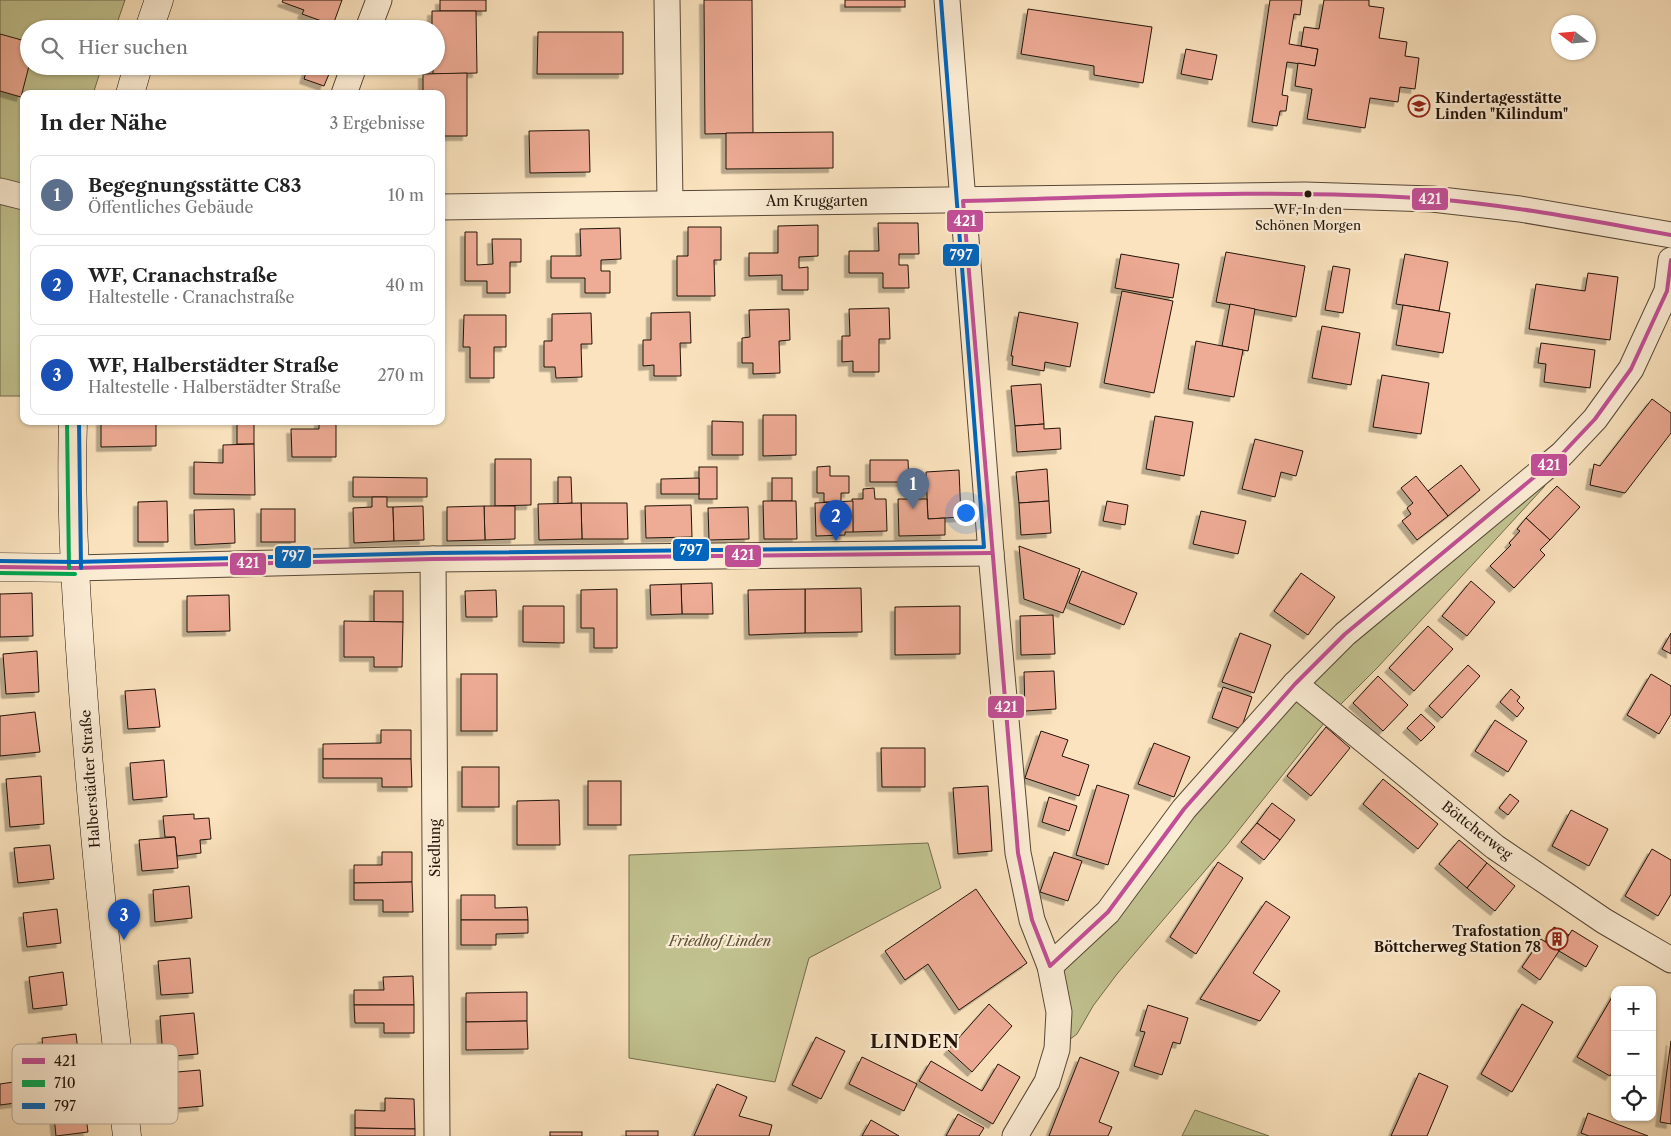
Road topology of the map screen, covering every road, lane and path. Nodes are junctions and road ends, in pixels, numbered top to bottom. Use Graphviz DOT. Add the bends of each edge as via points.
graph roads {
  1 [pos="159,0"];
  2 [pos="378,0"];
  3 [pos="667,0"];
  4 [pos="947,0"];
  5 [pos="152,20"];
  6 [pos="371,20"];
  7 [pos="135,75"];
  8 [pos="351,75"];
  9 [pos="131,90"];
  10 [pos="345,90"];
  11 [pos="0,191"];
  12 [pos="20,196"];
  13 [pos="963,200"];
  14 [pos="670,202"];
  15 [pos="445,207"];
  16 [pos="1671,235"];
  17 [pos="1671,260"];
  18 [pos="73,425"];
  19 [pos="991,553"];
  20 [pos="433,559"];
  21 [pos="0,567"];
  22 [pos="75,568"];
  23 [pos="1295,684"];
  24 [pos="1671,960"];
  25 [pos="1050,966"];
  26 [pos="117,1044"];
  27 [pos="437,1136"];
  28 [pos="1015,1136"];
  1 -- 5 [label="main road"];
  2 -- 6 [label="street"];
  3 -- 14 [label="street"];
  4 -- 13 [label="street"];
  7 -- 9 [label="main road"];
  8 -- 10 [label="street"];
  11 -- 12 [label="street"];
  13 -- 14 [label="street, Am Kruggarten"];
  13 -- 16 [label="street, Am Kruggarten" via="1305,195 1432,199 1520,209"];
  13 -- 19 [label="street"];
  14 -- 15 [label="street, Am Kruggarten"];
  17 -- 23 [label="street" via="1667,291 1632,369 1595,419 1562,454 1345,634"];
  18 -- 22 [label="main road, Halberstädter Straße"];
  19 -- 20 [label="street"];
  19 -- 25 [label="street" via="1018,853 1032,920"];
  20 -- 22 [label="street"];
  20 -- 27 [label="street, Siedlung"];
  21 -- 22 [label="main road"];
  22 -- 26 [label="main road, Halberstädter Straße" via="95,845"];
  23 -- 24 [label="street, Böttcherweg" via="1495,847 1604,920"];
  23 -- 25 [label="street" via="1184,809 1108,912"];
  25 -- 28 [label="street" via="1058,1012 1057,1049 1046,1082"];
}
